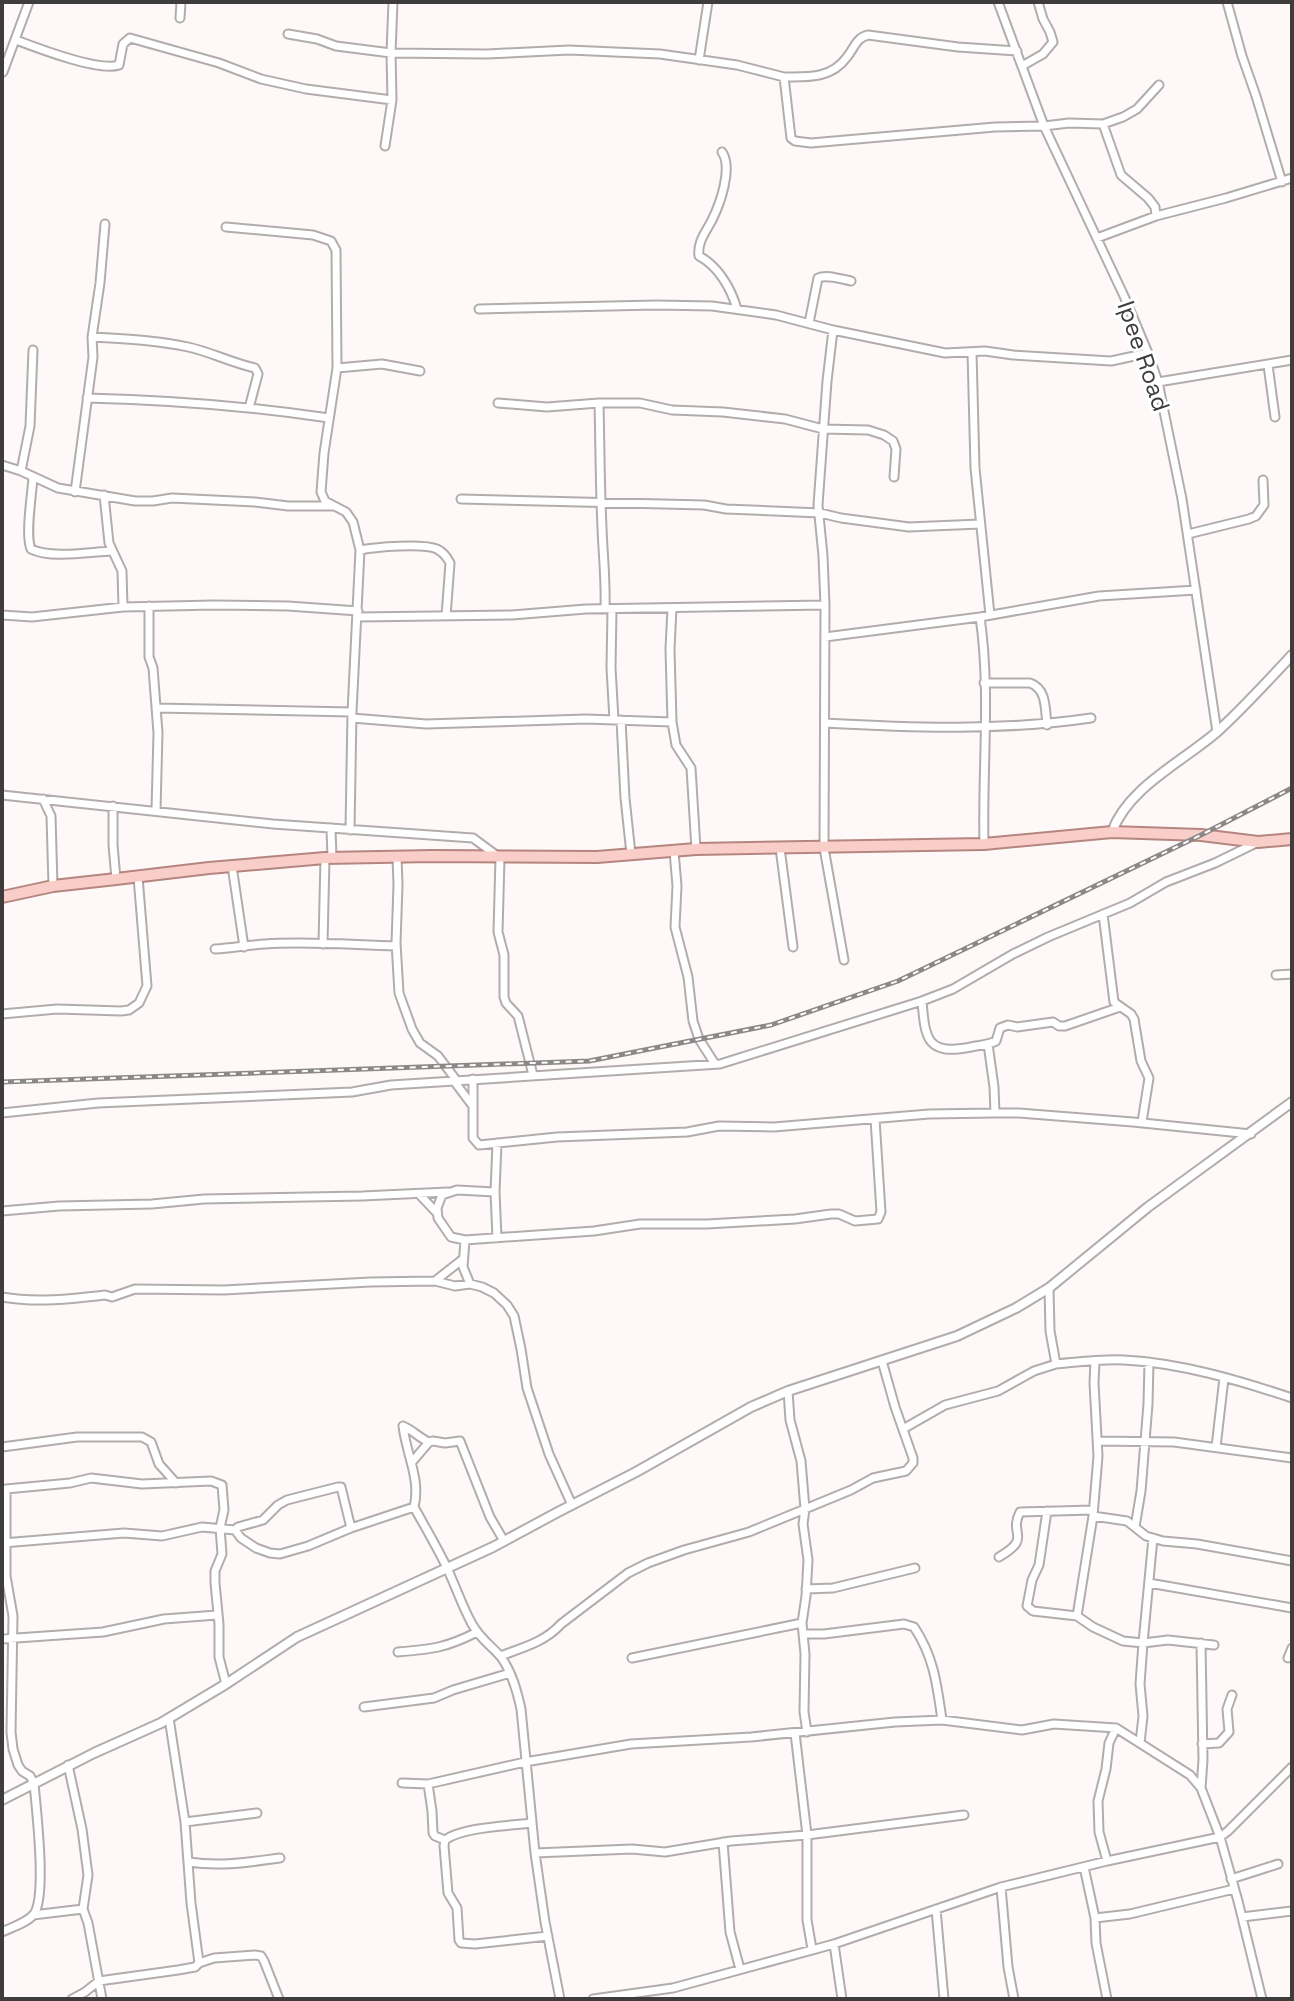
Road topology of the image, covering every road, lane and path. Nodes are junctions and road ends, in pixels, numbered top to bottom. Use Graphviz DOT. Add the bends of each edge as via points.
graph roads {
  1 [pos="29,2"];
  2 [pos="181,2"];
  3 [pos="393,2"];
  4 [pos="708,2"];
  5 [pos="998,2"];
  6 [pos="1038,2"];
  7 [pos="1227,2"];
  8 [pos="180,18"];
  9 [pos="288,34"];
  10 [pos="16,40"];
  11 [pos="1017,51"];
  12 [pos="391,53"];
  13 [pos="699,60"];
  14 [pos="1022,66"];
  15 [pos="3,72"];
  16 [pos="784,77"];
  17 [pos="1159,85"];
  18 [pos="392,100"];
  19 [pos="1103,124"];
  20 [pos="1044,126"];
  21 [pos="385,146"];
  22 [pos="722,152"];
  23 [pos="1292,178"];
  24 [pos="1282,182"];
  25 [pos="1156,216"];
  26 [pos="105,224"];
  27 [pos="226,227"];
  28 [pos="1097,238"];
  29 [pos="851,281"];
  30 [pos="479,309"];
  31 [pos="737,309"];
  32 [pos="809,323"];
  33 [pos="833,330"];
  34 [pos="92,337"];
  35 [pos="33,350"];
  36 [pos="972,352"];
  37 [pos="1148,353"];
  38 [pos="1292,360"];
  39 [pos="1268,365"];
  40 [pos="337,368"];
  41 [pos="420,371"];
  42 [pos="1158,382"];
  43 [pos="87,398"];
  44 [pos="498,403"];
  45 [pos="599,403"];
  46 [pos="249,408"];
  47 [pos="1275,417"];
  48 [pos="329,418"];
  49 [pos="823,429"];
  50 [pos="2,465"];
  51 [pos="21,471"];
  52 [pos="33,477"];
  53 [pos="894,477"];
  54 [pos="1263,480"];
  55 [pos="75,492"];
  56 [pos="104,495"];
  57 [pos="461,499"];
  58 [pos="601,503"];
  59 [pos="335,506"];
  60 [pos="820,513"];
  61 [pos="980,524"];
  62 [pos="1188,534"];
  63 [pos="360,550"];
  64 [pos="112,551"];
  65 [pos="1196,590"];
  66 [pos="825,605"];
  67 [pos="149,606"];
  68 [pos="123,607"];
  69 [pos="672,608"];
  70 [pos="608,609"];
  71 [pos="358,614"];
  72 [pos="2,615"];
  73 [pos="990,615"];
  74 [pos="446,616"];
  75 [pos="980,617"];
  76 [pos="825,637"];
  77 [pos="1292,655"];
  78 [pos="984,683"];
  79 [pos="157,708"];
  80 [pos="352,715"];
  81 [pos="1091,718"];
  82 [pos="618,720"];
  83 [pos="672,722"];
  84 [pos="825,723"];
  85 [pos="1047,725"];
  86 [pos="984,728"];
  87 [pos="1217,732"];
  88 [pos="2,795"];
  89 [pos="43,799"];
  90 [pos="113,806"];
  91 [pos="156,810"];
  92 [pos="331,828"];
  93 [pos="350,830"];
  94 [pos="1112,832"];
  95 [pos="1292,839"];
  96 [pos="1258,842"];
  97 [pos="984,844"];
  98 [pos="780,848"];
  99 [pos="824,848"];
  100 [pos="696,849"];
  101 [pos="674,851"];
  102 [pos="631,854"];
  103 [pos="397,857"];
  104 [pos="328,858"];
  105 [pos="500,858"];
  106 [pos="232,866"];
  107 [pos="138,877"];
  108 [pos="116,879"];
  109 [pos="53,886"];
  110 [pos="2,897"];
  111 [pos="1103,914"];
  112 [pos="323,944"];
  113 [pos="396,946"];
  114 [pos="244,947"];
  115 [pos="793,947"];
  116 [pos="215,949"];
  117 [pos="844,960"];
  118 [pos="1292,974"];
  119 [pos="1276,975"];
  120 [pos="922,1001"];
  121 [pos="1120,1007"];
  122 [pos="2,1014"];
  123 [pos="988,1044"];
  124 [pos="715,1064"];
  125 [pos="533,1075"];
  126 [pos="473,1079"];
  127 [pos="455,1081"];
  128 [pos="1292,1102"];
  129 [pos="473,1107"];
  130 [pos="2,1113"];
  131 [pos="995,1113"];
  132 [pos="875,1119"];
  133 [pos="1142,1122"];
  134 [pos="1251,1134"];
  135 [pos="497,1143"];
  136 [pos="450,1192"];
  137 [pos="495,1192"];
  138 [pos="419,1194"];
  139 [pos="2,1211"];
  140 [pos="437,1213"];
  141 [pos="497,1238"];
  142 [pos="465,1240"];
  143 [pos="463,1259"];
  144 [pos="435,1281"];
  145 [pos="470,1284"];
  146 [pos="1049,1288"];
  147 [pos="2,1297"];
  148 [pos="882,1361"];
  149 [pos="1095,1361"];
  150 [pos="1149,1362"];
  151 [pos="1056,1364"];
  152 [pos="1224,1378"];
  153 [pos="788,1391"];
  154 [pos="1292,1398"];
  155 [pos="903,1429"];
  156 [pos="1097,1441"];
  157 [pos="1144,1441"];
  158 [pos="429,1442"];
  159 [pos="2,1447"];
  160 [pos="1216,1447"];
  161 [pos="1292,1458"];
  162 [pos="412,1462"];
  163 [pos="176,1483"];
  164 [pos="572,1505"];
  165 [pos="414,1507"];
  166 [pos="805,1509"];
  167 [pos="1047,1511"];
  168 [pos="1093,1513"];
  169 [pos="1135,1527"];
  170 [pos="220,1528"];
  171 [pos="351,1528"];
  172 [pos="235,1530"];
  173 [pos="1153,1538"];
  174 [pos="504,1541"];
  175 [pos="4,1543"];
  176 [pos="999,1557"];
  177 [pos="1292,1561"];
  178 [pos="447,1568"];
  179 [pos="915,1568"];
  180 [pos="1149,1583"];
  181 [pos="806,1589"];
  182 [pos="1292,1608"];
  183 [pos="217,1615"];
  184 [pos="1077,1616"];
  185 [pos="802,1623"];
  186 [pos="477,1632"];
  187 [pos="804,1634"];
  188 [pos="2,1639"];
  189 [pos="12,1639"];
  190 [pos="1143,1643"];
  191 [pos="1201,1643"];
  192 [pos="1214,1645"];
  193 [pos="1292,1648"];
  194 [pos="398,1652"];
  195 [pos="500,1656"];
  196 [pos="632,1658"];
  197 [pos="1288,1658"];
  198 [pos="510,1673"];
  199 [pos="226,1684"];
  200 [pos="1232,1695"];
  201 [pos="364,1707"];
  202 [pos="169,1718"];
  203 [pos="942,1720"];
  204 [pos="1116,1728"];
  205 [pos="807,1732"];
  206 [pos="795,1733"];
  207 [pos="1140,1743"];
  208 [pos="1202,1744"];
  209 [pos="525,1762"];
  210 [pos="68,1765"];
  211 [pos="1292,1767"];
  212 [pos="34,1783"];
  213 [pos="402,1783"];
  214 [pos="428,1784"];
  215 [pos="1201,1788"];
  216 [pos="2,1800"];
  217 [pos="257,1813"];
  218 [pos="964,1815"];
  219 [pos="185,1822"];
  220 [pos="532,1823"];
  221 [pos="807,1835"];
  222 [pos="1220,1837"];
  223 [pos="445,1840"];
  224 [pos="723,1842"];
  225 [pos="535,1853"];
  226 [pos="280,1858"];
  227 [pos="1107,1861"];
  228 [pos="189,1862"];
  229 [pos="1278,1864"];
  230 [pos="1084,1867"];
  231 [pos="1231,1879"];
  232 [pos="1001,1887"];
  233 [pos="1234,1889"];
  234 [pos="83,1909"];
  235 [pos="936,1909"];
  236 [pos="1292,1911"];
  237 [pos="33,1915"];
  238 [pos="1242,1917"];
  239 [pos="1095,1918"];
  240 [pos="2,1932"];
  241 [pos="548,1936"];
  242 [pos="834,1944"];
  243 [pos="812,1949"];
  244 [pos="199,1963"];
  245 [pos="740,1969"];
  246 [pos="99,1981"];
  247 [pos="673,1988"];
  248 [pos="72,1999"];
  249 [pos="102,1999"];
  250 [pos="279,1999"];
  251 [pos="560,1999"];
  252 [pos="593,1999"];
  253 [pos="675,1999"];
  254 [pos="842,1999"];
  255 [pos="944,1999"];
  256 [pos="1014,1999"];
  257 [pos="1107,1999"];
  258 [pos="1262,1999"];
  1 -- 10 [label="street"];
  2 -- 8 [label="street"];
  3 -- 12 [label="street"];
  4 -- 13 [label="street"];
  5 -- 11 [label="street, Ipee Road"];
  6 -- 14 [label="street" via="1053,42"];
  7 -- 24 [label="street"];
  9 -- 12 [label="street"];
  10 -- 15 [label="street"];
  10 -- 18 [label="street" via="110,68 119,65 123,44 130,38 261,79"];
  11 -- 14 [label="street, Ipee Road"];
  11 -- 16 [label="street" via="868,35 827,73"];
  12 -- 13 [label="street" via="613,51"];
  12 -- 18 [label="street"];
  13 -- 16 [label="street"];
  14 -- 20 [label="street, Ipee Road"];
  16 -- 20 [label="street" via="795,141"];
  17 -- 19 [label="street" via="1137,109"];
  18 -- 21 [label="street"];
  19 -- 20 [label="street"];
  19 -- 25 [label="street" via="1121,175 1148,198"];
  20 -- 28 [label="street, Ipee Road"];
  22 -- 31 [label="street" via="727,172 697,252 733,293"];
  23 -- 24 [label="street"];
  24 -- 25 [label="street"];
  25 -- 28 [label="street"];
  26 -- 34 [label="street"];
  27 -- 40 [label="street" via="331,241 336,250"];
  28 -- 37 [label="street, Ipee Road"];
  29 -- 32 [label="street" via="818,278"];
  30 -- 31 [label="street"];
  31 -- 32 [label="street"];
  32 -- 33 [label="street"];
  33 -- 36 [label="street" via="931,351"];
  33 -- 49 [label="street"];
  34 -- 43 [label="street"];
  34 -- 46 [label="street" via="191,347 255,368"];
  35 -- 51 [label="street" via="30,426"];
  36 -- 37 [label="street" via="1099,361"];
  36 -- 61 [label="street"];
  37 -- 42 [label="street, Ipee Road"];
  38 -- 39 [label="street"];
  39 -- 42 [label="street"];
  39 -- 47 [label="street"];
  40 -- 41 [label="street" via="382,364"];
  40 -- 48 [label="street"];
  42 -- 62 [label="street, Ipee Road"];
  43 -- 46 [label="street"];
  43 -- 55 [label="street"];
  44 -- 45 [label="street"];
  45 -- 49 [label="street" via="785,419"];
  45 -- 58 [label="street"];
  46 -- 48 [label="street"];
  48 -- 59 [label="street" via="321,492"];
  49 -- 53 [label="street" via="868,430 893,441"];
  49 -- 60 [label="street"];
  50 -- 51 [label="street"];
  51 -- 52 [label="street"];
  52 -- 55 [label="street"];
  52 -- 64 [label="street" via="31,549"];
  54 -- 62 [label="street" via="1264,505 1256,516"];
  55 -- 56 [label="street"];
  56 -- 59 [label="street" via="135,501"];
  56 -- 64 [label="street"];
  57 -- 58 [label="street"];
  58 -- 60 [label="street"];
  58 -- 70 [label="street"];
  59 -- 63 [label="street" via="353,522"];
  60 -- 61 [label="street" via="909,527"];
  60 -- 66 [label="street"];
  61 -- 73 [label="street"];
  62 -- 65 [label="street, Ipee Road"];
  63 -- 71 [label="street"];
  63 -- 74 [label="street" via="391,546 440,551 450,563"];
  64 -- 68 [label="street" via="122,571"];
  65 -- 73 [label="street" via="1099,596"];
  65 -- 87 [label="street, Ipee Road"];
  66 -- 69 [label="street"];
  66 -- 76 [label="street"];
  67 -- 68 [label="street"];
  67 -- 71 [label="street" via="273,606"];
  67 -- 79 [label="street"];
  68 -- 72 [label="street"];
  69 -- 70 [label="street"];
  69 -- 83 [label="street"];
  70 -- 74 [label="street"];
  70 -- 82 [label="street"];
  71 -- 74 [label="street"];
  71 -- 80 [label="street"];
  73 -- 75 [label="street"];
  75 -- 76 [label="street"];
  75 -- 78 [label="street"];
  76 -- 84 [label="street"];
  77 -- 87 [label="street"];
  78 -- 85 [label="street" via="1037,685"];
  78 -- 86 [label="street"];
  79 -- 80 [label="street"];
  79 -- 91 [label="street"];
  80 -- 82 [label="street" via="426,724"];
  80 -- 93 [label="street"];
  81 -- 85 [label="street"];
  82 -- 83 [label="street"];
  82 -- 102 [label="street"];
  83 -- 100 [label="street" via="676,745 691,768"];
  84 -- 86 [label="street"];
  84 -- 99 [label="street"];
  85 -- 86 [label="street"];
  86 -- 97 [label="street"];
  87 -- 94 [label="street" via="1128,804"];
  88 -- 89 [label="street"];
  89 -- 90 [label="street"];
  89 -- 109 [label="street" via="51,816"];
  90 -- 91 [label="street"];
  90 -- 108 [label="street"];
  91 -- 92 [label="street"];
  92 -- 93 [label="street"];
  92 -- 104 [label="street"];
  93 -- 105 [label="street" via="473,838"];
  94 -- 96 [label="main road"];
  94 -- 97 [label="main road"];
  95 -- 96 [label="main road"];
  96 -- 111 [label="street"];
  97 -- 99 [label="main road"];
  98 -- 99 [label="main road"];
  98 -- 100 [label="main road"];
  98 -- 115 [label="street"];
  99 -- 117 [label="street"];
  100 -- 101 [label="main road"];
  101 -- 102 [label="main road"];
  101 -- 124 [label="street" via="675,927 693,1021"];
  102 -- 105 [label="main road"];
  103 -- 104 [label="main road"];
  103 -- 105 [label="main road"];
  103 -- 113 [label="street"];
  104 -- 106 [label="main road"];
  104 -- 112 [label="street"];
  105 -- 125 [label="street" via="498,932 504,997 518,1016"];
  106 -- 107 [label="main road"];
  106 -- 114 [label="street"];
  107 -- 108 [label="main road"];
  107 -- 122 [label="street" via="147,986 139,1003 121,1011"];
  108 -- 109 [label="main road"];
  109 -- 110 [label="main road"];
  111 -- 120 [label="street"];
  111 -- 121 [label="street" via="1114,1002"];
  112 -- 113 [label="street"];
  112 -- 114 [label="street"];
  113 -- 127 [label="street" via="399,993 412,1029"];
  114 -- 116 [label="street"];
  118 -- 119 [label="street"];
  120 -- 123 [label="street" via="925,1030 939,1049"];
  120 -- 124 [label="street"];
  121 -- 123 [label="street" via="1065,1026 1008,1025"];
  121 -- 133 [label="street" via="1134,1019 1149,1078"];
  123 -- 131 [label="street"];
  124 -- 125 [label="street"];
  125 -- 126 [label="street"];
  126 -- 127 [label="street"];
  126 -- 129 [label="street"];
  127 -- 129 [label="street"];
  127 -- 130 [label="street"];
  128 -- 134 [label="street"];
  129 -- 135 [label="street" via="476,1144"];
  131 -- 132 [label="street"];
  131 -- 133 [label="street"];
  132 -- 135 [label="street"];
  132 -- 141 [label="street" via="878,1219 855,1221 831,1214"];
  133 -- 134 [label="street"];
  134 -- 146 [label="street" via="1148,1207"];
  135 -- 137 [label="street"];
  136 -- 137 [label="street"];
  136 -- 138 [label="street"];
  136 -- 140 [label="street" via="440,1198"];
  137 -- 141 [label="street"];
  138 -- 139 [label="street"];
  138 -- 140 [label="street"];
  140 -- 142 [label="street" via="447,1234"];
  141 -- 142 [label="street"];
  142 -- 143 [label="street"];
  143 -- 144 [label="street"];
  143 -- 145 [label="street"];
  144 -- 145 [label="street"];
  144 -- 147 [label="street" via="135,1289 112,1297 37,1300"];
  145 -- 164 [label="street" via="494,1293 514,1316 527,1388"];
  146 -- 148 [label="street" via="957,1336"];
  146 -- 151 [label="street"];
  148 -- 153 [label="street"];
  148 -- 155 [label="street"];
  149 -- 150 [label="street"];
  149 -- 151 [label="street"];
  149 -- 156 [label="street"];
  150 -- 152 [label="street"];
  150 -- 157 [label="street"];
  151 -- 155 [label="street" via="998,1391 945,1405"];
  152 -- 154 [label="street"];
  152 -- 160 [label="street"];
  153 -- 164 [label="street"];
  153 -- 166 [label="street"];
  155 -- 166 [label="street" via="913,1458 906,1471 873,1478"];
  156 -- 157 [label="street"];
  156 -- 168 [label="street"];
  157 -- 160 [label="street"];
  157 -- 169 [label="street"];
  158 -- 162 [label="street"];
  158 -- 162 [label="street" via="403,1426"];
  158 -- 174 [label="street" via="461,1443"];
  159 -- 163 [label="street" via="77,1437 142,1437 151,1442 159,1464"];
  160 -- 161 [label="street"];
  162 -- 165 [label="street"];
  163 -- 170 [label="street" via="222,1485"];
  163 -- 175 [label="street" via="91,1478 6,1489"];
  164 -- 174 [label="street"];
  165 -- 171 [label="street"];
  165 -- 178 [label="street"];
  166 -- 181 [label="street"];
  166 -- 195 [label="street" via="648,1563 552,1634"];
  167 -- 168 [label="street"];
  167 -- 176 [label="street" via="1020,1512 1018,1542"];
  167 -- 184 [label="street" via="1027,1606"];
  168 -- 169 [label="street"];
  168 -- 184 [label="street"];
  169 -- 173 [label="street"];
  170 -- 172 [label="street"];
  170 -- 175 [label="street"];
  170 -- 183 [label="street"];
  171 -- 172 [label="street" via="274,1554 252,1546"];
  171 -- 172 [label="street" via="338,1487 287,1500 263,1520"];
  173 -- 177 [label="street"];
  173 -- 180 [label="street"];
  174 -- 178 [label="street"];
  175 -- 189 [label="street"];
  178 -- 186 [label="street"];
  178 -- 199 [label="street" via="297,1637"];
  179 -- 181 [label="street" via="833,1588"];
  180 -- 182 [label="street"];
  180 -- 190 [label="street"];
  181 -- 185 [label="street"];
  183 -- 189 [label="street"];
  183 -- 199 [label="street"];
  184 -- 190 [label="street" via="1105,1634"];
  185 -- 187 [label="street"];
  185 -- 196 [label="street"];
  186 -- 194 [label="street" via="454,1644"];
  186 -- 195 [label="street"];
  187 -- 203 [label="street" via="914,1627 935,1673"];
  187 -- 205 [label="street"];
  188 -- 189 [label="street"];
  189 -- 212 [label="street" via="14,1758"];
  190 -- 191 [label="street"];
  190 -- 207 [label="street"];
  191 -- 192 [label="street"];
  191 -- 208 [label="street"];
  193 -- 197 [label="street"];
  195 -- 198 [label="street"];
  198 -- 201 [label="street" via="434,1698"];
  198 -- 209 [label="street" via="521,1709"];
  199 -- 202 [label="street"];
  200 -- 208 [label="street" via="1229,1732 1219,1743"];
  202 -- 210 [label="street"];
  202 -- 219 [label="street"];
  203 -- 204 [label="street" via="1022,1730 1054,1724"];
  203 -- 205 [label="street"];
  204 -- 207 [label="street"];
  204 -- 227 [label="street" via="1098,1801"];
  205 -- 206 [label="street"];
  206 -- 209 [label="street" via="631,1744"];
  206 -- 221 [label="street"];
  207 -- 215 [label="street"];
  208 -- 215 [label="street"];
  209 -- 214 [label="street"];
  209 -- 220 [label="street"];
  210 -- 212 [label="street"];
  210 -- 234 [label="street" via="88,1875"];
  211 -- 222 [label="street"];
  212 -- 216 [label="street"];
  212 -- 237 [label="street" via="40,1885"];
  213 -- 214 [label="street"];
  214 -- 223 [label="street" via="433,1833"];
  215 -- 222 [label="street"];
  217 -- 219 [label="street"];
  218 -- 221 [label="street"];
  219 -- 228 [label="street"];
  220 -- 223 [label="street" via="453,1834"];
  220 -- 225 [label="street"];
  221 -- 224 [label="street"];
  221 -- 243 [label="street"];
  222 -- 227 [label="street"];
  222 -- 231 [label="street"];
  223 -- 241 [label="street" via="448,1893 457,1908 461,1943"];
  224 -- 225 [label="street" via="665,1852"];
  224 -- 245 [label="street" via="730,1932"];
  225 -- 241 [label="street"];
  226 -- 228 [label="street" via="234,1865"];
  227 -- 230 [label="street"];
  228 -- 244 [label="street"];
  229 -- 231 [label="street"];
  230 -- 232 [label="street"];
  230 -- 239 [label="street"];
  231 -- 233 [label="street"];
  232 -- 235 [label="street"];
  232 -- 256 [label="street"];
  233 -- 238 [label="street"];
  233 -- 239 [label="street"];
  234 -- 237 [label="street"];
  234 -- 246 [label="street"];
  235 -- 242 [label="street"];
  235 -- 255 [label="street"];
  236 -- 238 [label="street"];
  237 -- 240 [label="street"];
  238 -- 258 [label="street"];
  239 -- 257 [label="street"];
  241 -- 251 [label="street"];
  242 -- 243 [label="street"];
  242 -- 254 [label="street"];
  243 -- 245 [label="street"];
  244 -- 246 [label="street"];
  244 -- 250 [label="street" via="261,1956"];
  245 -- 247 [label="street"];
  246 -- 248 [label="street"];
  246 -- 249 [label="street"];
  247 -- 252 [label="street"];
  247 -- 253 [label="street"];
}
